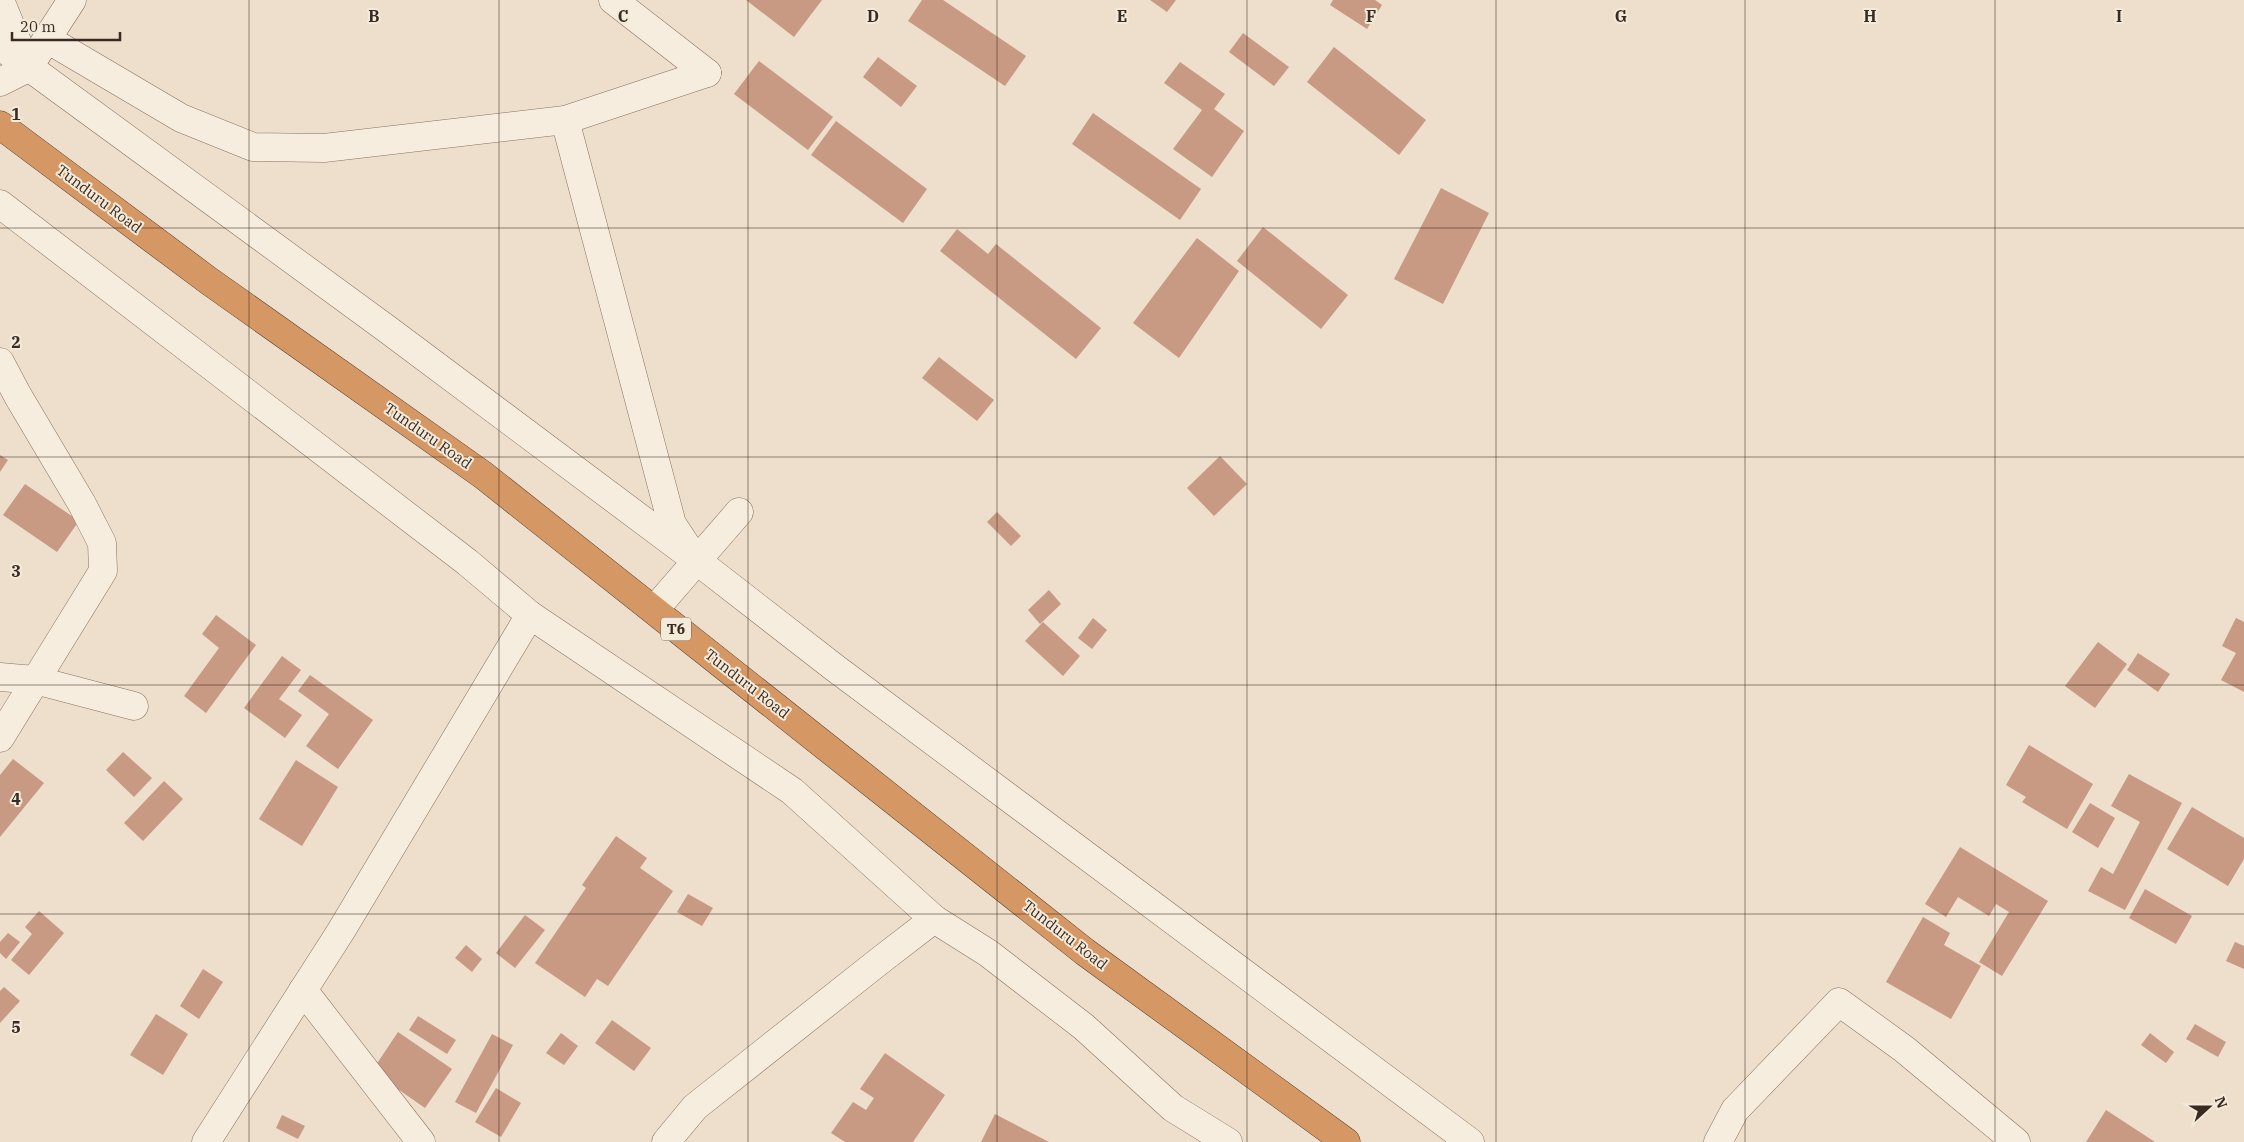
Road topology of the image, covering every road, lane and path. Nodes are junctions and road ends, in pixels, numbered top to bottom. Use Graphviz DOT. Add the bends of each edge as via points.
graph roads {
  1 [pos="0,0"];
  2 [pos="72,0"];
  3 [pos="612,0"];
  4 [pos="46,39"];
  5 [pos="0,46"];
  6 [pos="28,68"];
  7 [pos="0,82"];
  8 [pos="565,120"];
  9 [pos="0,125"];
  10 [pos="0,204"];
  11 [pos="0,362"];
  12 [pos="740,512"];
  13 [pos="696,560"];
  14 [pos="654,609"];
  15 [pos="530,614"];
  16 [pos="0,678"];
  17 [pos="35,680"];
  18 [pos="134,706"];
  19 [pos="0,738"];
  20 [pos="934,920"];
  21 [pos="303,990"];
  22 [pos="206,1142"];
  23 [pos="421,1142"];
  24 [pos="666,1142"];
  25 [pos="1228,1142"];
  26 [pos="1346,1142"];
  27 [pos="1470,1142"];
  28 [pos="1718,1142"];
  29 [pos="2016,1142"];
  1 -- 6 [label="street"];
  2 -- 4 [label="street"];
  3 -- 8 [label="street" via="706,73"];
  4 -- 6 [label="street"];
  4 -- 8 [label="street" via="181,118 253,147 324,148"];
  5 -- 6 [label="street"];
  6 -- 7 [label="street"];
  6 -- 13 [label="street" via="395,335"];
  8 -- 13 [label="street" via="672,524"];
  9 -- 14 [label="highway, Tunduru Road / T6" via="209,281 483,475"];
  10 -- 15 [label="street" via="467,562"];
  11 -- 17 [label="street" via="102,543 103,571"];
  12 -- 13 [label="street"];
  13 -- 14 [label="street"];
  13 -- 27 [label="street" via="835,668"];
  14 -- 26 [label="highway, Tunduru Road / T6" via="1085,952"];
  15 -- 20 [label="street" via="792,791"];
  15 -- 21 [label="street"];
  16 -- 17 [label="street"];
  17 -- 18 [label="street"];
  17 -- 19 [label="street"];
  20 -- 24 [label="street" via="695,1107"];
  20 -- 25 [label="street" via="988,953 1084,1027 1173,1108"];
  21 -- 22 [label="street"];
  21 -- 23 [label="street"];
  28 -- 29 [label="street" via="1735,1110 1839,1002 1904,1049"];
}
